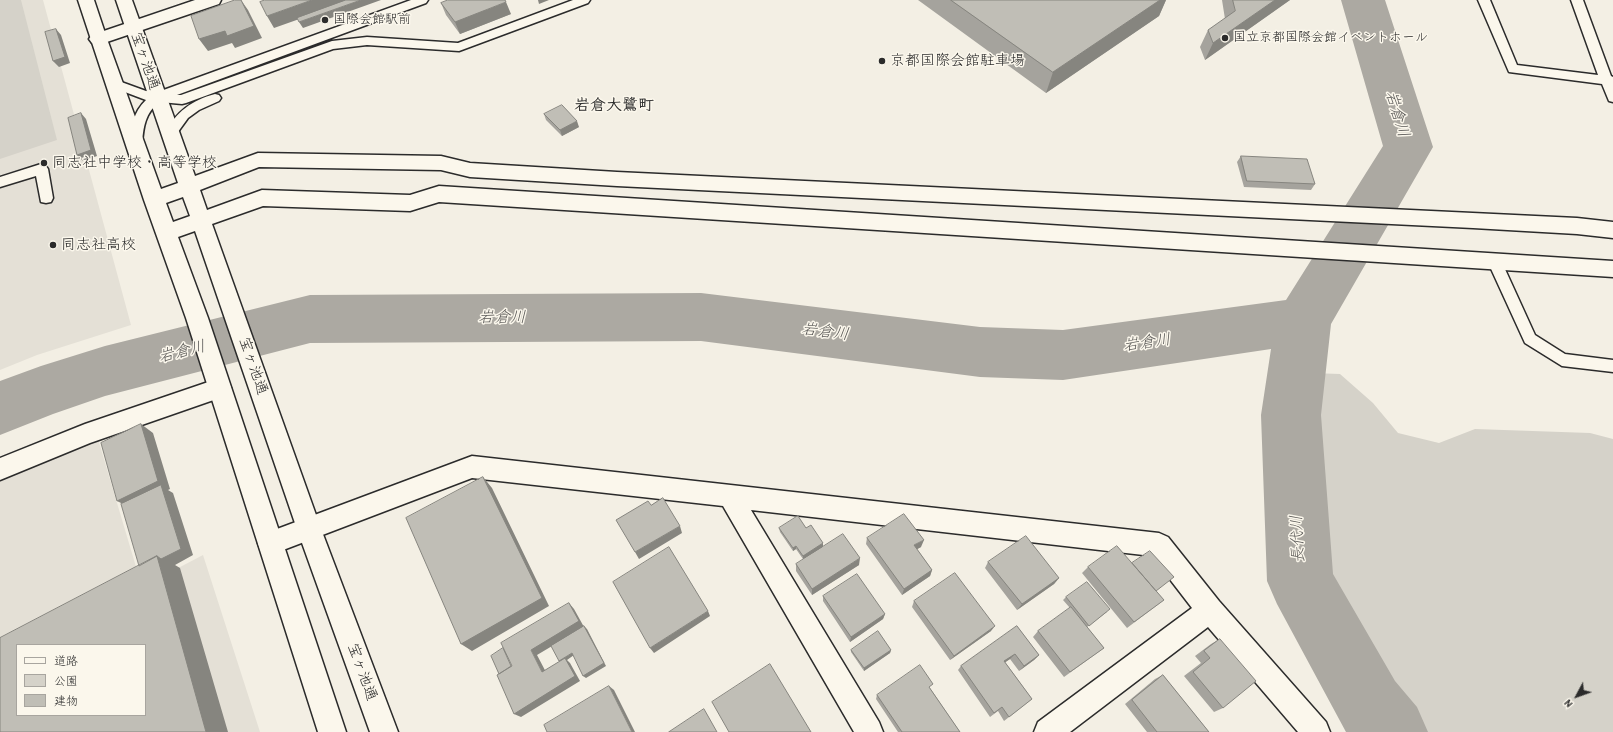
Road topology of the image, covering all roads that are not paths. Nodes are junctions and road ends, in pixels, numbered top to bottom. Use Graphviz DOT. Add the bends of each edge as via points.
graph roads {
  1 [pos="86,0"];
  2 [pos="124,0"];
  3 [pos="213,0"];
  4 [pos="422,0"];
  5 [pos="584,0"];
  6 [pos="1484,0"];
  7 [pos="1577,0"];
  8 [pos="134,27"];
  9 [pos="98,40"];
  10 [pos="354,43"];
  11 [pos="1610,81"];
  12 [pos="113,83"];
  13 [pos="158,97"];
  14 [pos="1613,98"];
  15 [pos="171,133"];
  16 [pos="136,146"];
  17 [pos="0,182"];
  18 [pos="190,187"];
  19 [pos="46,198"];
  20 [pos="154,200"];
  21 [pos="201,220"];
  22 [pos="1613,230"];
  23 [pos="166,233"];
  24 [pos="1494,260"];
  25 [pos="1613,269"];
  26 [pos="1613,366"];
  27 [pos="218,383"];
  28 [pos="0,469"];
  29 [pos="730,496"];
  30 [pos="309,529"];
  31 [pos="270,543"];
  32 [pos="1210,610"];
  33 [pos="332,732"];
  34 [pos="384,732"];
  35 [pos="869,732"];
  36 [pos="1048,732"];
  37 [pos="1316,732"];
  1 -- 9 [label="street"];
  2 -- 8 [label="street, 宝ヶ池通"];
  3 -- 8 [label="street"];
  4 -- 13 [label="lane"];
  5 -- 10 [label="lane" via="458,47 367,41"];
  6 -- 11 [label="lane" via="1513,69"];
  7 -- 11 [label="lane"];
  8 -- 9 [label="street"];
  8 -- 13 [label="street, 宝ヶ池通"];
  9 -- 12 [label="street"];
  10 -- 13 [label="lane" via="332,45 182,100"];
  10 -- 15 [label="lane" via="339,52 188,110 176,121"];
  11 -- 14 [label="lane"];
  12 -- 13 [label="lane" via="144,95"];
  12 -- 16 [label="street"];
  13 -- 15 [label="street, 宝ヶ池通"];
  13 -- 16 [label="lane" via="149,103 140,116"];
  15 -- 18 [label="street, 宝ヶ池通"];
  16 -- 20 [label="street"];
  17 -- 19 [label="lane" via="41,169"];
  18 -- 20 [label="street"];
  18 -- 21 [label="street, 宝ヶ池通"];
  18 -- 22 [label="street" via="258,160 441,163 470,170 532,174 1473,220"];
  20 -- 23 [label="street"];
  21 -- 23 [label="street"];
  21 -- 24 [label="street" via="262,198 410,203 439,194"];
  21 -- 30 [label="street, 宝ヶ池通"];
  23 -- 27 [label="street"];
  24 -- 25 [label="street"];
  24 -- 26 [label="lane" via="1530,339 1562,360"];
  27 -- 28 [label="street"];
  27 -- 31 [label="street"];
  29 -- 30 [label="street" via="472,467"];
  29 -- 32 [label="street" via="1159,545"];
  29 -- 35 [label="street"];
  30 -- 31 [label="street"];
  30 -- 34 [label="street, 宝ヶ池通"];
  31 -- 33 [label="street"];
  32 -- 36 [label="street"];
  32 -- 37 [label="street"];
}
